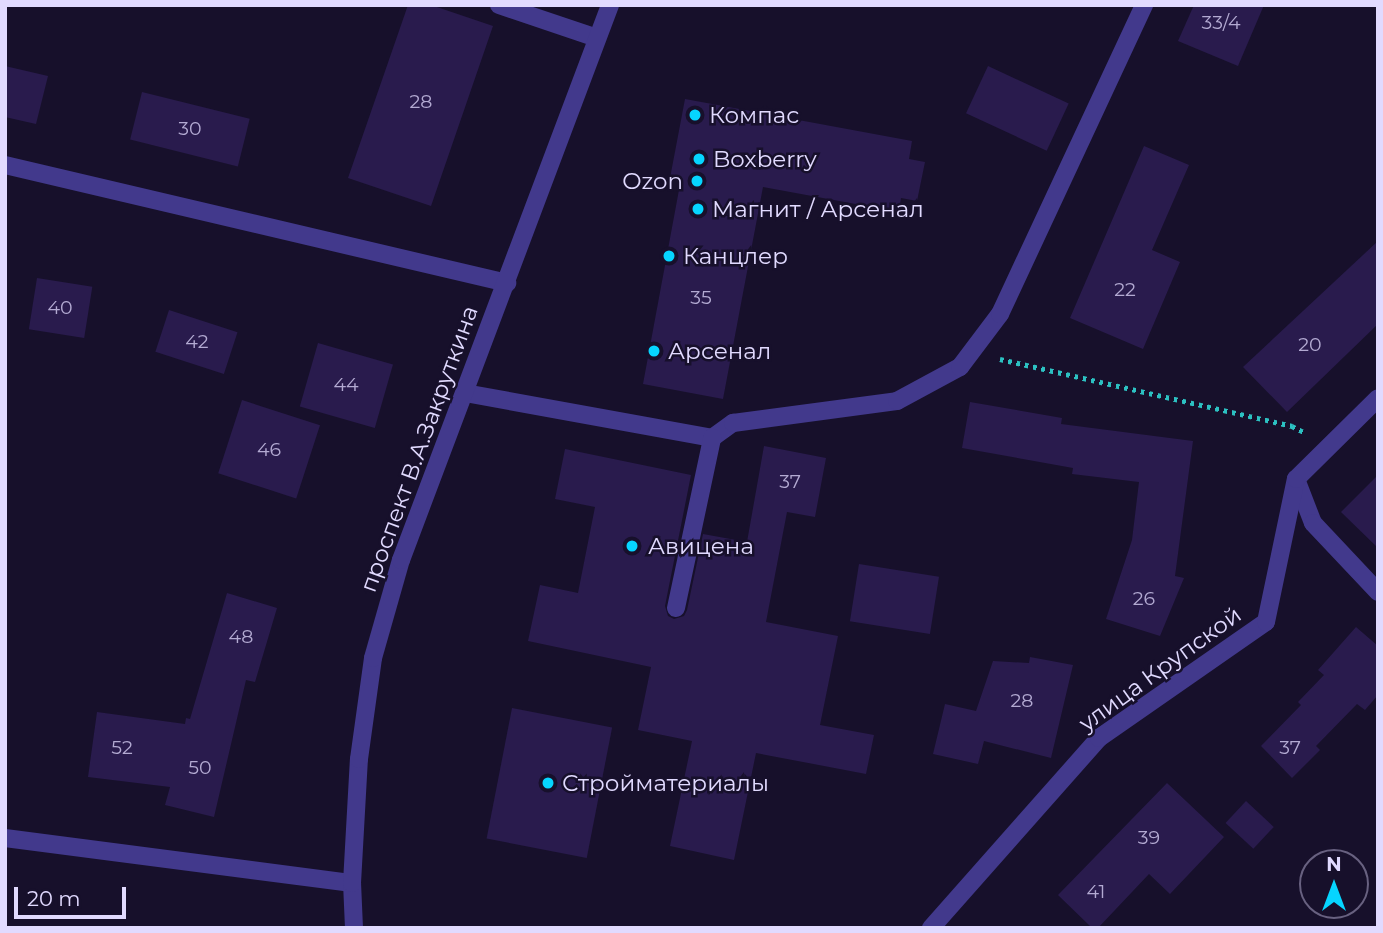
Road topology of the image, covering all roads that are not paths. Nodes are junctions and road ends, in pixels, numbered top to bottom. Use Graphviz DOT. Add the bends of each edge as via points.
graph roads {
  1 [pos="499,5"];
  2 [pos="610,5"];
  3 [pos="1144,5"];
  4 [pos="597,38"];
  5 [pos="5,164"];
  6 [pos="507,283"];
  7 [pos="465,393"];
  8 [pos="1378,398"];
  9 [pos="712,438"];
  10 [pos="1296,480"];
  11 [pos="1378,592"];
  12 [pos="676,608"];
  13 [pos="5,838"];
  14 [pos="352,883"];
  15 [pos="354,928"];
  16 [pos="931,928"];
  1 -- 4 [label="street"];
  2 -- 4 [label="street, проспект В.А.Закруткина"];
  3 -- 9 [label="street" via="1000,314 960,367 897,401 733,423"];
  4 -- 6 [label="street, проспект В.А.Закруткина"];
  5 -- 6 [label="street, проспект В.А.Закруткина"];
  6 -- 7 [label="street, проспект В.А.Закруткина"];
  7 -- 9 [label="street"];
  7 -- 14 [label="street, проспект В.А.Закруткина" via="401,560 373,658 359,760"];
  8 -- 10 [label="street"];
  9 -- 12 [label="street"];
  10 -- 11 [label="street" via="1313,523"];
  10 -- 16 [label="street, улица Крупской" via="1266,622 1099,738"];
  13 -- 14 [label="street"];
  14 -- 15 [label="street, проспект В.А.Закруткина"];
}
